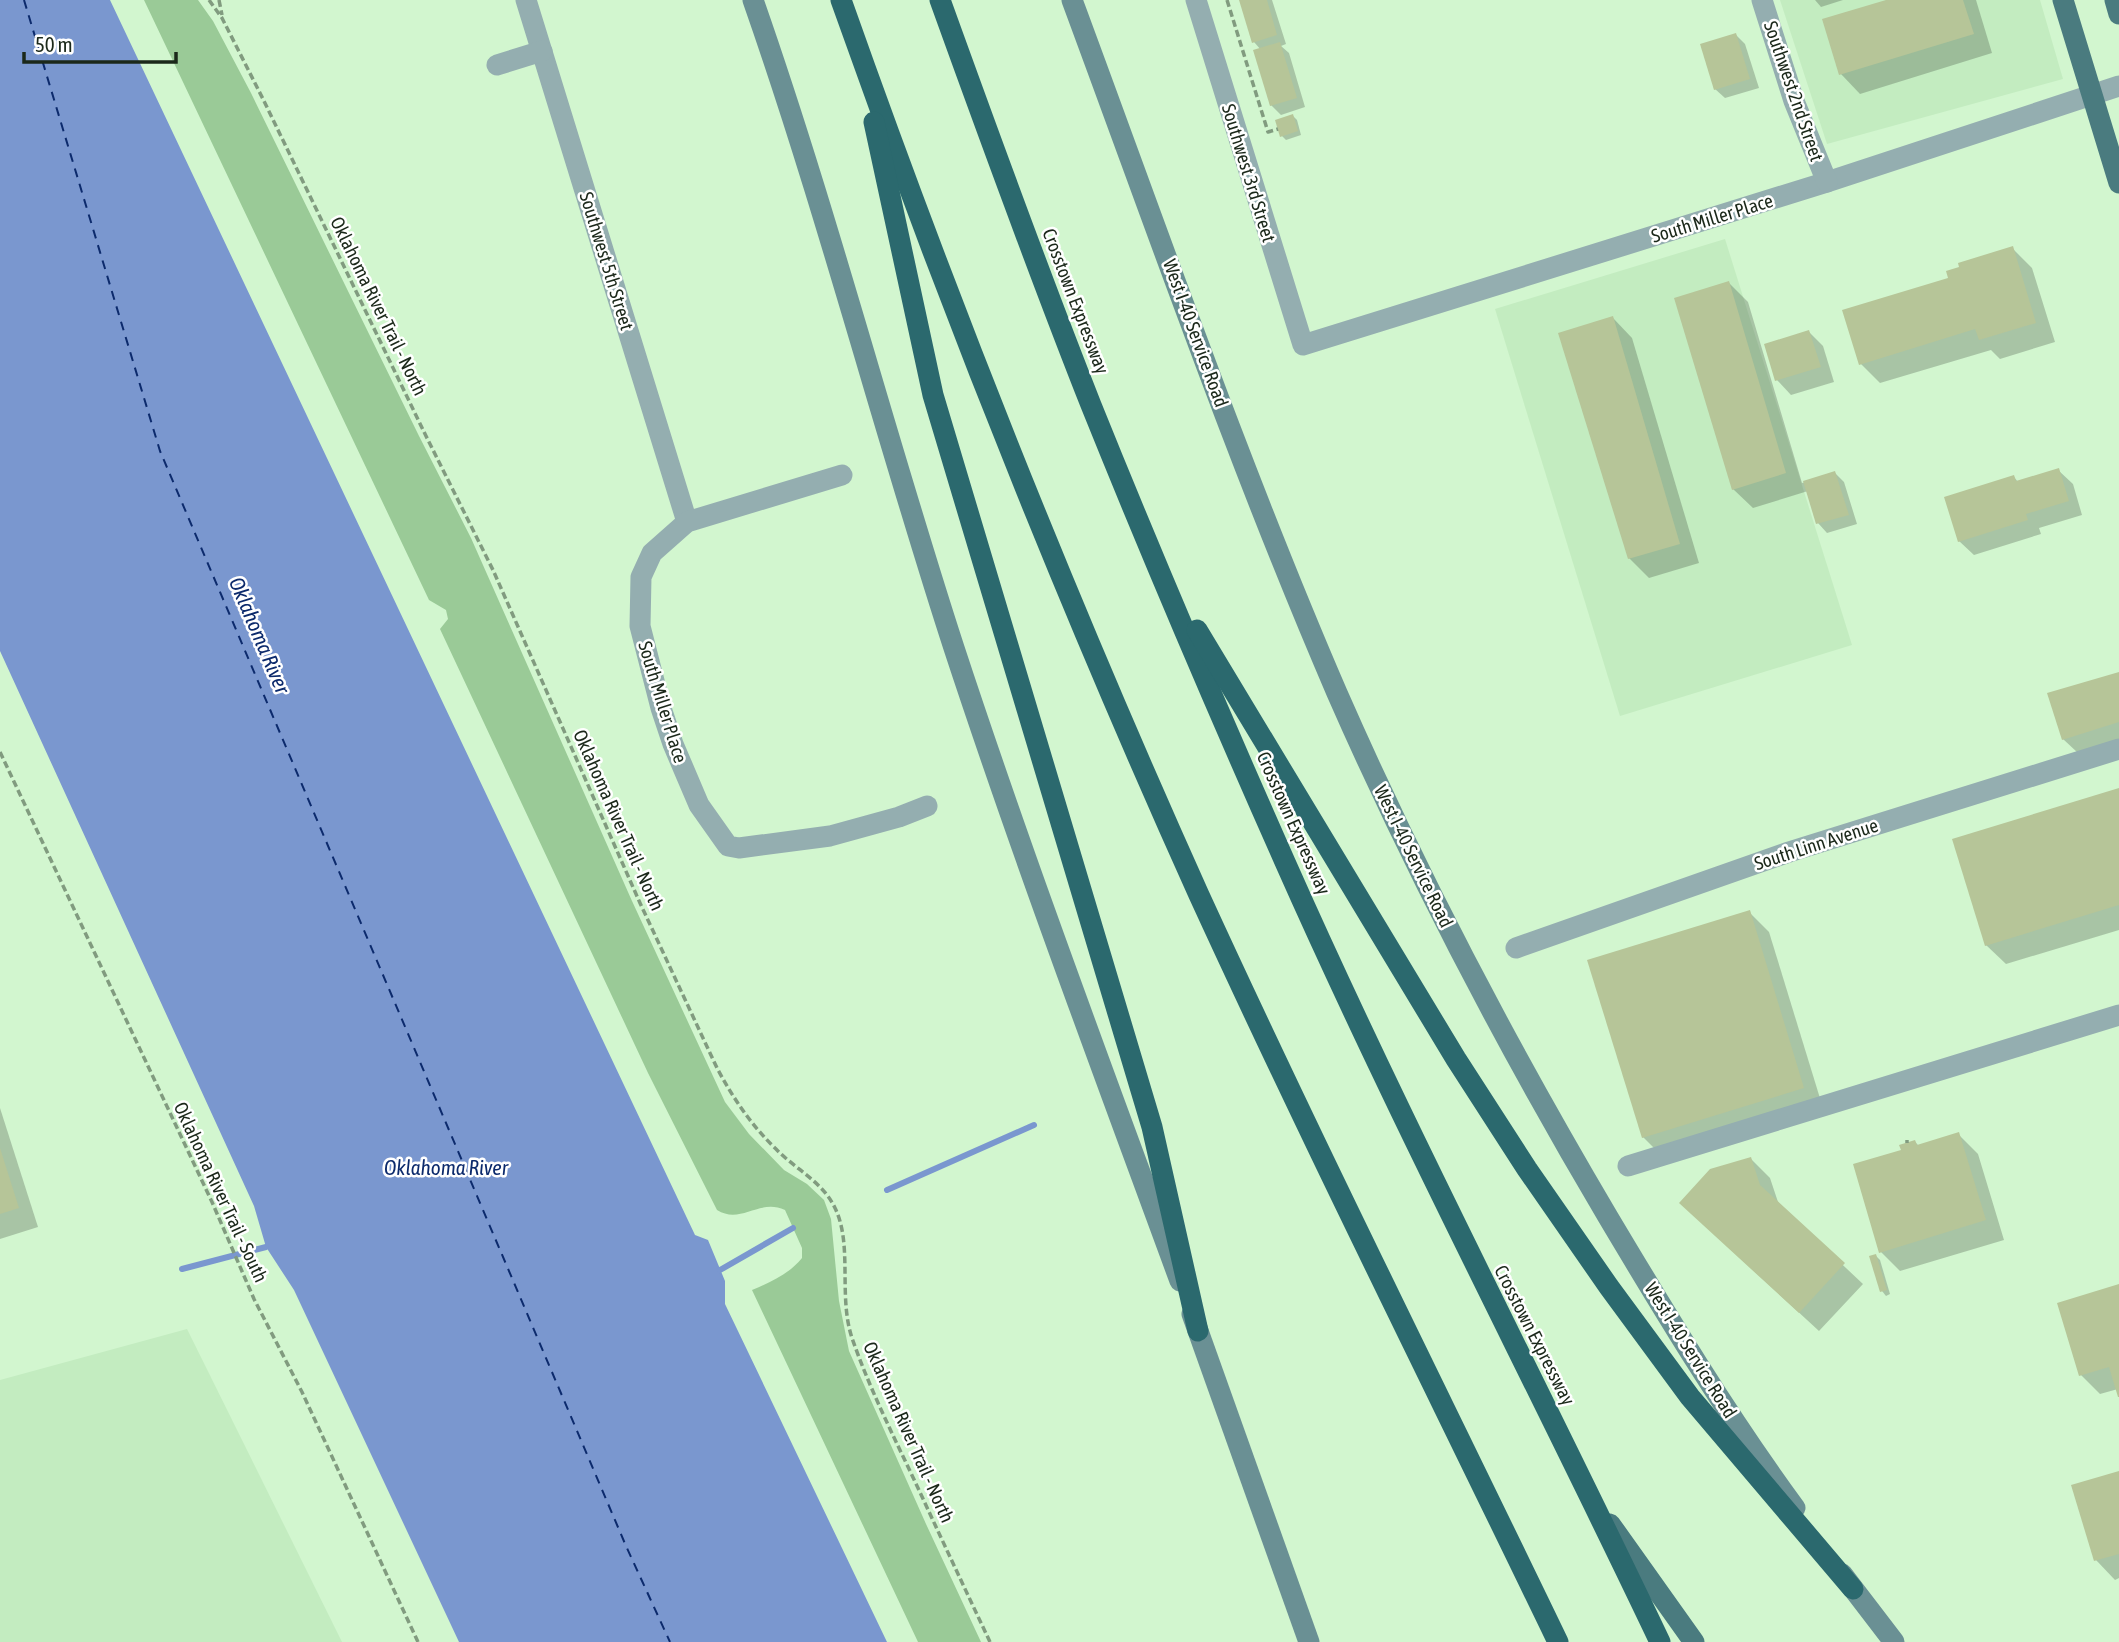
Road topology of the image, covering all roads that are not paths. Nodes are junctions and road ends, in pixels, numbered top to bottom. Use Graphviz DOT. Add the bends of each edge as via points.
graph roads {
  1 [pos="526,0"];
  2 [pos="753,0"];
  3 [pos="841,0"];
  4 [pos="940,0"];
  5 [pos="1072,0"];
  6 [pos="1196,0"];
  7 [pos="1762,0"];
  8 [pos="2063,0"];
  9 [pos="2115,0"];
  10 [pos="2119,14"];
  11 [pos="858,48"];
  12 [pos="542,51"];
  13 [pos="497,65"];
  14 [pos="2119,86"];
  15 [pos="2092,94"];
  16 [pos="1827,182"];
  17 [pos="2119,183"];
  18 [pos="1303,345"];
  19 [pos="842,475"];
  20 [pos="687,522"];
  21 [pos="1154,560"];
  22 [pos="2119,749"];
  23 [pos="927,806"];
  24 [pos="1516,948"];
  25 [pos="2119,1015"];
  26 [pos="1628,1166"];
  27 [pos="1198,1331"];
  28 [pos="1592,1499"];
  29 [pos="1853,1589"];
  30 [pos="1309,1642"];
  31 [pos="1558,1642"];
  32 [pos="1660,1642"];
  33 [pos="1694,1642"];
  34 [pos="1894,1642"];
  1 -- 12 [label="street, Southwest 5th Street"];
  2 -- 27 [label="main road" via="816,188 954,648"];
  3 -- 11 [label="highway"];
  4 -- 21 [label="highway, Crosstown Expressway" via="1031,249"];
  5 -- 29 [label="main road, West I-40 Service Road" via="1268,524 1389,808 1503,1032 1628,1251 1722,1401"];
  6 -- 18 [label="street, Southwest 3rd Street"];
  7 -- 16 [label="street, Southwest 2nd Street" via="1794,101"];
  8 -- 15 [label="main road"];
  9 -- 10 [label="main road"];
  11 -- 27 [label="highway" via="933,394 1152,1127"];
  11 -- 31 [label="highway" via="980,374 1197,889"];
  12 -- 13 [label="street"];
  12 -- 20 [label="street, Southwest 5th Street"];
  14 -- 15 [label="street, South Miller Place"];
  15 -- 16 [label="street, South Miller Place"];
  15 -- 17 [label="main road"];
  16 -- 18 [label="street, South Miller Place"];
  19 -- 20 [label="street, South Miller Place"];
  20 -- 23 [label="street, South Miller Place" via="652,553 641,577 640,626 673,744 699,805 728,846 830,836"];
  21 -- 28 [label="highway, Crosstown Expressway" via="1286,865 1434,1183"];
  21 -- 29 [label="highway" via="1527,1169 1690,1397"];
  22 -- 24 [label="street, South Linn Avenue" via="1789,852"];
  25 -- 26 [label="street"];
  27 -- 30 [label="main road"];
  28 -- 32 [label="highway, Crosstown Expressway"];
  28 -- 33 [label="main road"];
  29 -- 34 [label="main road, West I-40 Service Road"];
}
